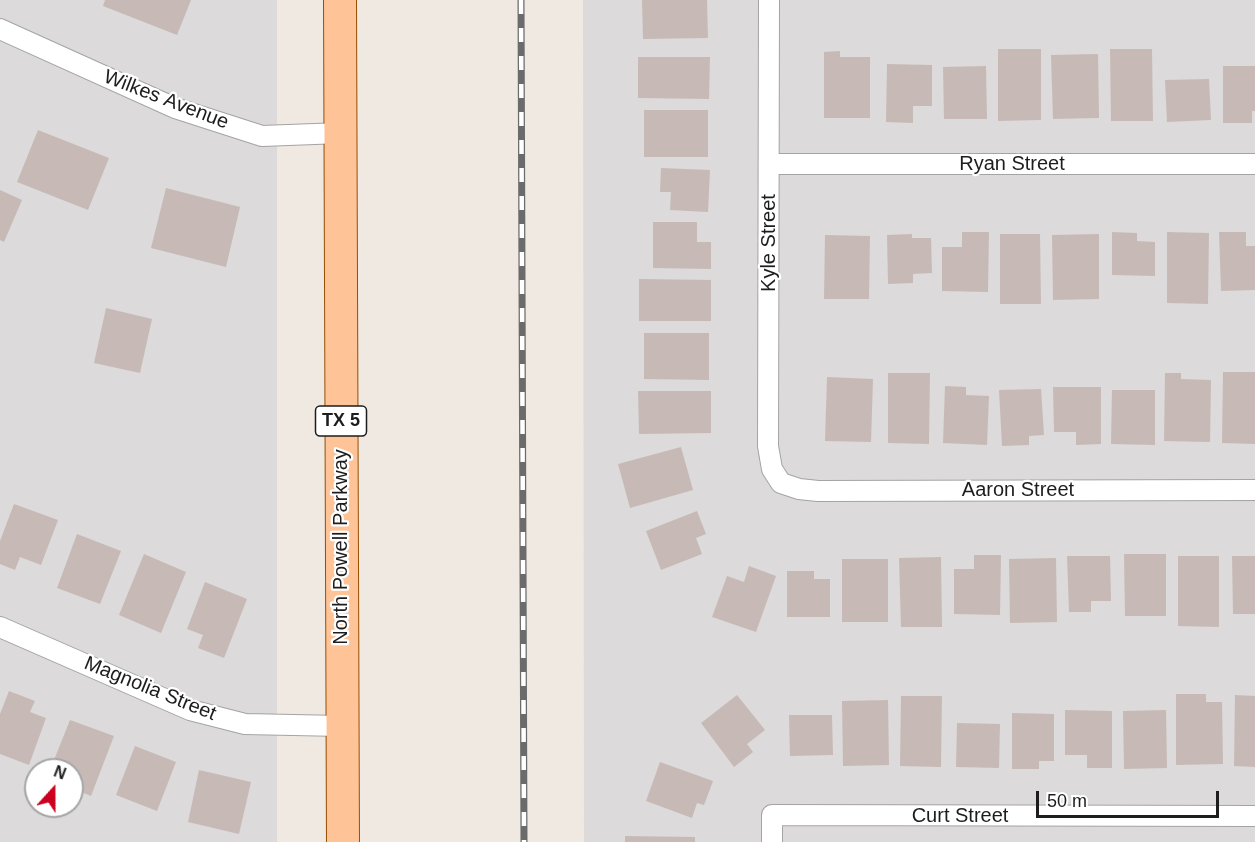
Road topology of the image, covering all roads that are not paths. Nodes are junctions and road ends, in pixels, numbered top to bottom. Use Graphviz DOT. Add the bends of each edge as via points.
graph roads {
  1 [pos="340,0"];
  2 [pos="769,0"];
  3 [pos="0,29"];
  4 [pos="341,133"];
  5 [pos="770,164"];
  6 [pos="1255,164"];
  7 [pos="781,483"];
  8 [pos="1255,490"];
  9 [pos="0,627"];
  10 [pos="341,726"];
  11 [pos="1255,816"];
  12 [pos="342,842"];
  13 [pos="772,842"];
  1 -- 4 [label="main road, North Powell Parkway / TX 5"];
  2 -- 5 [label="street, Kyle Street"];
  3 -- 4 [label="street, Wilkes Avenue" via="175,108 262,136"];
  4 -- 10 [label="main road, North Powell Parkway / TX 5"];
  5 -- 6 [label="street, Ryan Street"];
  5 -- 7 [label="street, Kyle Street" via="768,446 772,469"];
  7 -- 8 [label="street, Aaron Street" via="818,490"];
  9 -- 10 [label="street, Magnolia Street" via="190,710 245,724"];
  10 -- 12 [label="main road, North Powell Parkway / TX 5"];
  11 -- 13 [label="street, Curt Street" via="772,815"];
}
